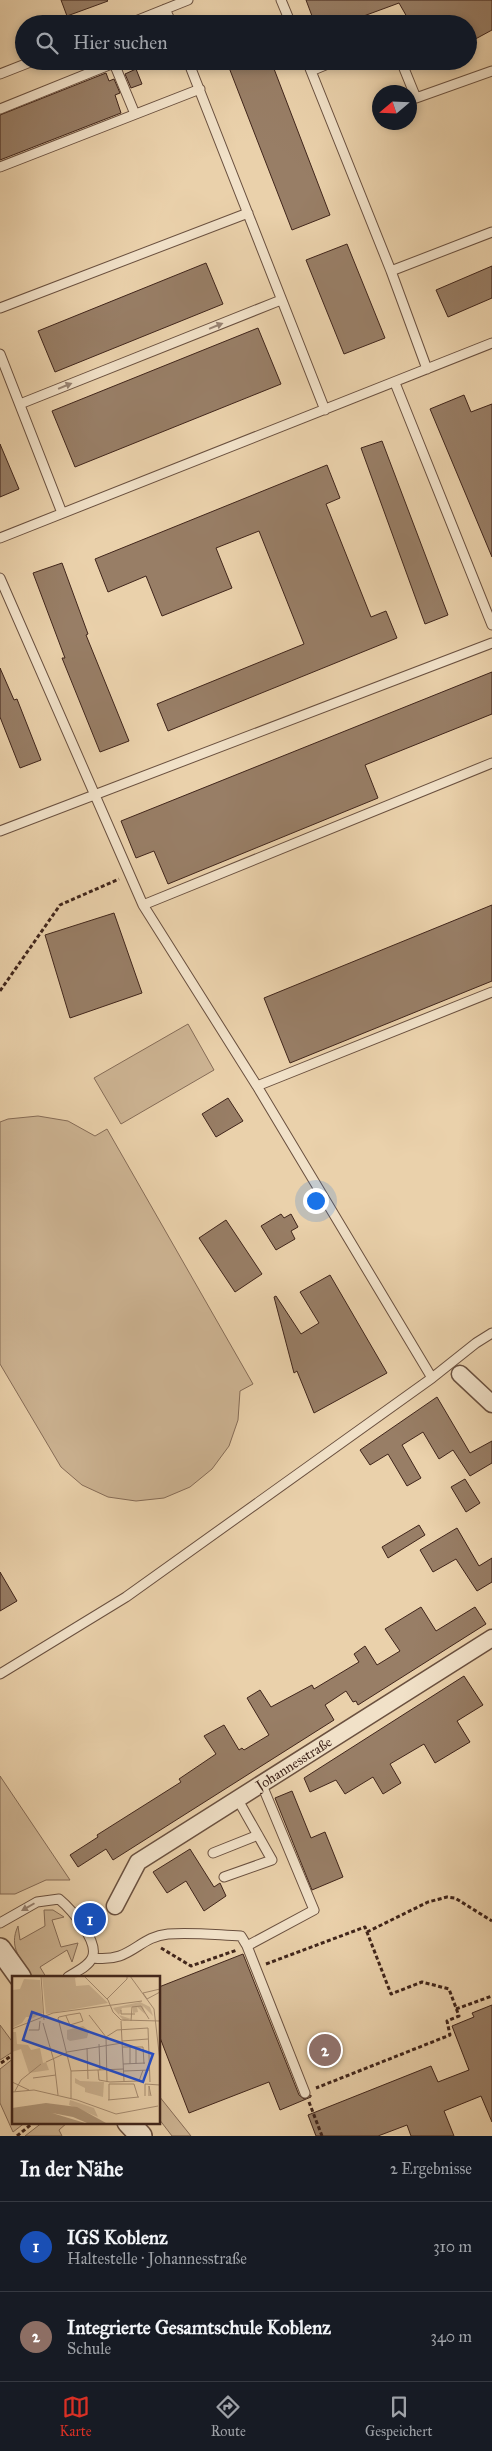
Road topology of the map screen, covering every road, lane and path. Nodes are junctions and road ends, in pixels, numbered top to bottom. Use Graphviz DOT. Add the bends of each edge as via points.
graph roads {
  1 [pos="188,0"];
  2 [pos="281,0"];
  3 [pos="166,9"];
  4 [pos="151,15"];
  5 [pos="168,15"];
  6 [pos="287,15"];
  7 [pos="15,68"];
  8 [pos="95,70"];
  9 [pos="117,70"];
  10 [pos="192,70"];
  11 [pos="405,70"];
  12 [pos="310,71"];
  13 [pos="492,71"];
  14 [pos="0,74"];
  15 [pos="200,89"];
  16 [pos="0,109"];
  17 [pos="135,114"];
  18 [pos="0,167"];
  19 [pos="248,213"];
  20 [pos="492,232"];
  21 [pos="391,271"];
  22 [pos="281,300"];
  23 [pos="0,308"];
  24 [pos="492,344"];
  25 [pos="0,354"];
  26 [pos="427,369"];
  27 [pos="395,383"];
  28 [pos="20,404"];
  29 [pos="324,410"];
  30 [pos="62,513"];
  31 [pos="0,538"];
  32 [pos="0,578"];
  33 [pos="492,625"];
  34 [pos="492,643"];
  35 [pos="492,763"];
  36 [pos="94,795"];
  37 [pos="0,831"];
  38 [pos="129,874"];
  39 [pos="143,905"];
  40 [pos="0,991"];
  41 [pos="492,992"];
  42 [pos="257,1086"];
  43 [pos="492,1334"];
  44 [pos="460,1374"];
  45 [pos="432,1378"];
  46 [pos="492,1404"];
  47 [pos="492,1638"];
  48 [pos="0,1674"];
  49 [pos="262,1785"];
  50 [pos="238,1800"];
  51 [pos="258,1835"];
  52 [pos="213,1853"];
  53 [pos="224,1877"];
  54 [pos="115,1906"];
  55 [pos="492,1921"];
  56 [pos="0,1923"];
  57 [pos="367,1932"];
  58 [pos="151,1940"];
  59 [pos="247,1946"];
  60 [pos="0,1949"];
  61 [pos="93,1958"];
  62 [pos="256,1968"];
  63 [pos="19,1976"];
  64 [pos="70,1976"];
  65 [pos="492,1996"];
  66 [pos="456,2009"];
  67 [pos="12,2055"];
  68 [pos="1,2063"];
  69 [pos="305,2092"];
  70 [pos="31,2124"];
  71 [pos="130,2124"];
  72 [pos="16,2136"];
  73 [pos="141,2136"];
  74 [pos="322,2136"];
  1 -- 3 [label="lane"];
  2 -- 6 [label="lane"];
  3 -- 4 [label="lane"];
  3 -- 5 [label="lane"];
  7 -- 14 [label="lane"];
  8 -- 16 [label="lane"];
  9 -- 17 [label="lane"];
  10 -- 15 [label="lane"];
  11 -- 13 [label="lane" via="416,98"];
  12 -- 21 [label="lane"];
  15 -- 17 [label="lane"];
  15 -- 19 [label="lane"];
  17 -- 18 [label="lane"];
  19 -- 22 [label="lane"];
  19 -- 23 [label="lane"];
  20 -- 21 [label="lane"];
  21 -- 26 [label="lane"];
  28 -- 22 [label="lane, one-way"];
  22 -- 29 [label="lane"];
  24 -- 26 [label="lane"];
  25 -- 28 [label="lane"];
  26 -- 27 [label="lane"];
  27 -- 29 [label="lane"];
  27 -- 33 [label="lane"];
  28 -- 30 [label="lane"];
  29 -- 30 [label="lane"];
  30 -- 31 [label="lane"];
  32 -- 36 [label="lane"];
  34 -- 36 [label="lane"];
  35 -- 39 [label="lane"];
  36 -- 37 [label="lane"];
  36 -- 38 [label="lane"];
  38 -- 39 [label="lane"];
  38 -- 40 [label="path" via="60,905"];
  39 -- 42 [label="lane"];
  41 -- 42 [label="lane"];
  42 -- 45 [label="lane"];
  43 -- 45 [label="lane"];
  44 -- 46 [label="street"];
  45 -- 48 [label="lane" via="126,1597"];
  47 -- 49 [label="street, Johannesstraße"];
  49 -- 50 [label="street, Johannesstraße"];
  49 -- 59 [label="lane" via="314,1910"];
  50 -- 51 [label="lane"];
  50 -- 54 [label="street, Johannesstraße" via="138,1862"];
  51 -- 52 [label="lane"];
  51 -- 53 [label="lane" via="272,1860"];
  55 -- 57 [label="path" via="455,1898 447,1897 428,1902"];
  61 -- 56 [label="lane, one-way" via="90,1938 76,1916 59,1899 37,1902"];
  57 -- 62 [label="path" via="365,1927"];
  57 -- 66 [label="path" via="390,1994 422,1982 449,1989"];
  58 -- 59 [label="lane" via="167,1934 241,1936"];
  58 -- 59 [label="path" via="191,1966"];
  58 -- 61 [label="lane" via="120,1957"];
  59 -- 62 [label="lane"];
  60 -- 63 [label="street"];
  61 -- 64 [label="lane"];
  62 -- 69 [label="lane"];
  65 -- 66 [label="path"];
  66 -- 69 [label="path" via="459,2016 447,2021 450,2034"];
  67 -- 68 [label="path"];
  69 -- 74 [label="path"];
  70 -- 72 [label="path"];
  71 -- 73 [label="street"];
}
